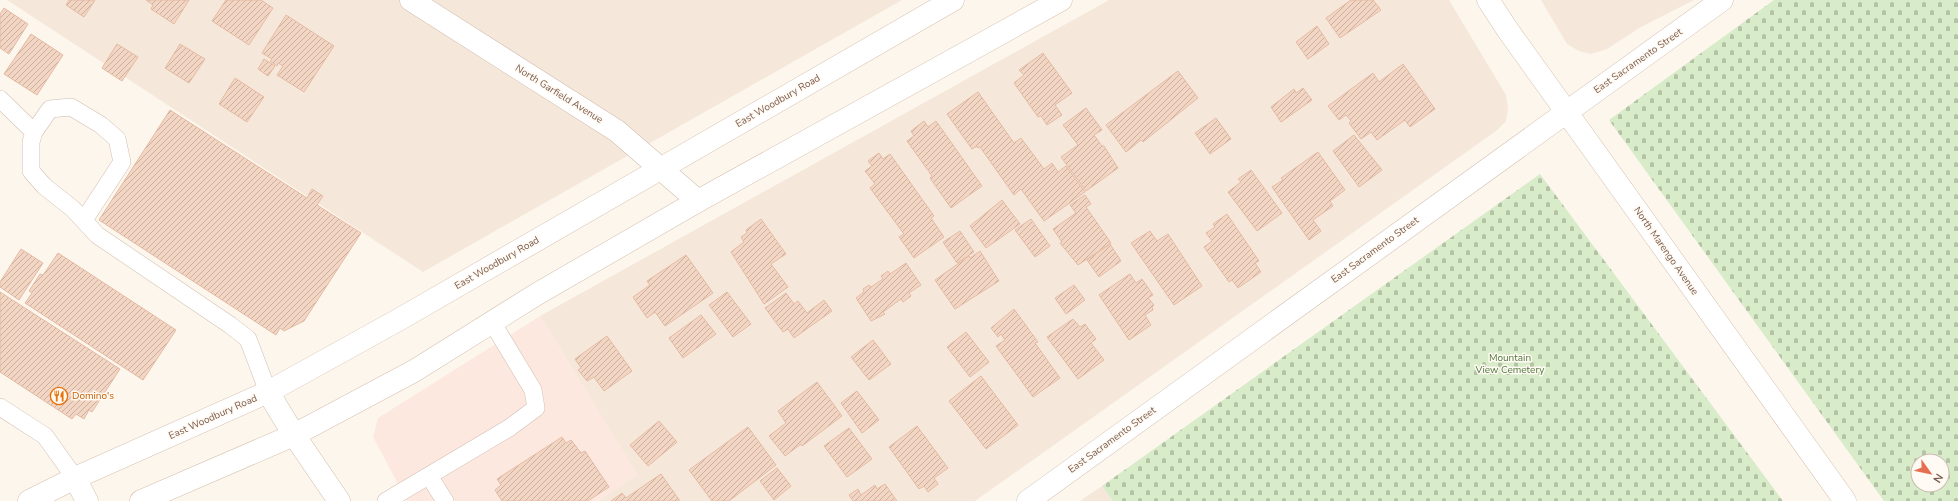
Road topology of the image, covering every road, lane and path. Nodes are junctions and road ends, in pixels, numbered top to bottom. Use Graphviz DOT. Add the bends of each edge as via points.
graph roads {
  1 [pos="411,0"];
  2 [pos="953,0"];
  3 [pos="1061,0"];
  4 [pos="1488,0"];
  5 [pos="1722,0"];
  6 [pos="0,99"];
  7 [pos="1566,111"];
  8 [pos="34,132"];
  9 [pos="660,169"];
  10 [pos="698,201"];
  11 [pos="84,220"];
  12 [pos="492,322"];
  13 [pos="268,392"];
  14 [pos="0,407"];
  15 [pos="294,436"];
  16 [pos="429,476"];
  17 [pos="75,478"];
  18 [pos="29,501"];
  19 [pos="87,501"];
  20 [pos="141,501"];
  21 [pos="339,501"];
  22 [pos="386,501"];
  23 [pos="445,501"];
  24 [pos="1028,501"];
  25 [pos="1845,501"];
  1 -- 9 [label="main road, North Garfield Avenue" via="617,131"];
  2 -- 9 [label="main road, East Woodbury Road"];
  3 -- 10 [label="main road"];
  4 -- 7 [label="main road, North Marengo Avenue"];
  5 -- 7 [label="main road, East Sacramento Street"];
  6 -- 8 [label="lane"];
  7 -- 24 [label="main road, East Sacramento Street"];
  7 -- 25 [label="main road, North Marengo Avenue"];
  8 -- 11 [label="lane" via="31,142 31,171 44,186 73,208"];
  8 -- 11 [label="lane" via="50,109 71,107 101,125 117,139 122,162"];
  9 -- 10 [label="main road, North Garfield Avenue"];
  9 -- 13 [label="main road, East Woodbury Road"];
  10 -- 12 [label="main road"];
  11 -- 13 [label="lane" via="97,235 248,339"];
  12 -- 15 [label="main road" via="414,371"];
  12 -- 16 [label="lane" via="533,390 536,408 509,428"];
  13 -- 15 [label="main road"];
  13 -- 17 [label="main road, East Woodbury Road"];
  14 -- 17 [label="lane" via="45,436"];
  15 -- 20 [label="main road"];
  15 -- 21 [label="main road"];
  16 -- 22 [label="lane"];
  16 -- 23 [label="lane"];
  17 -- 18 [label="main road, East Woodbury Road"];
  17 -- 19 [label="main road"];
}
